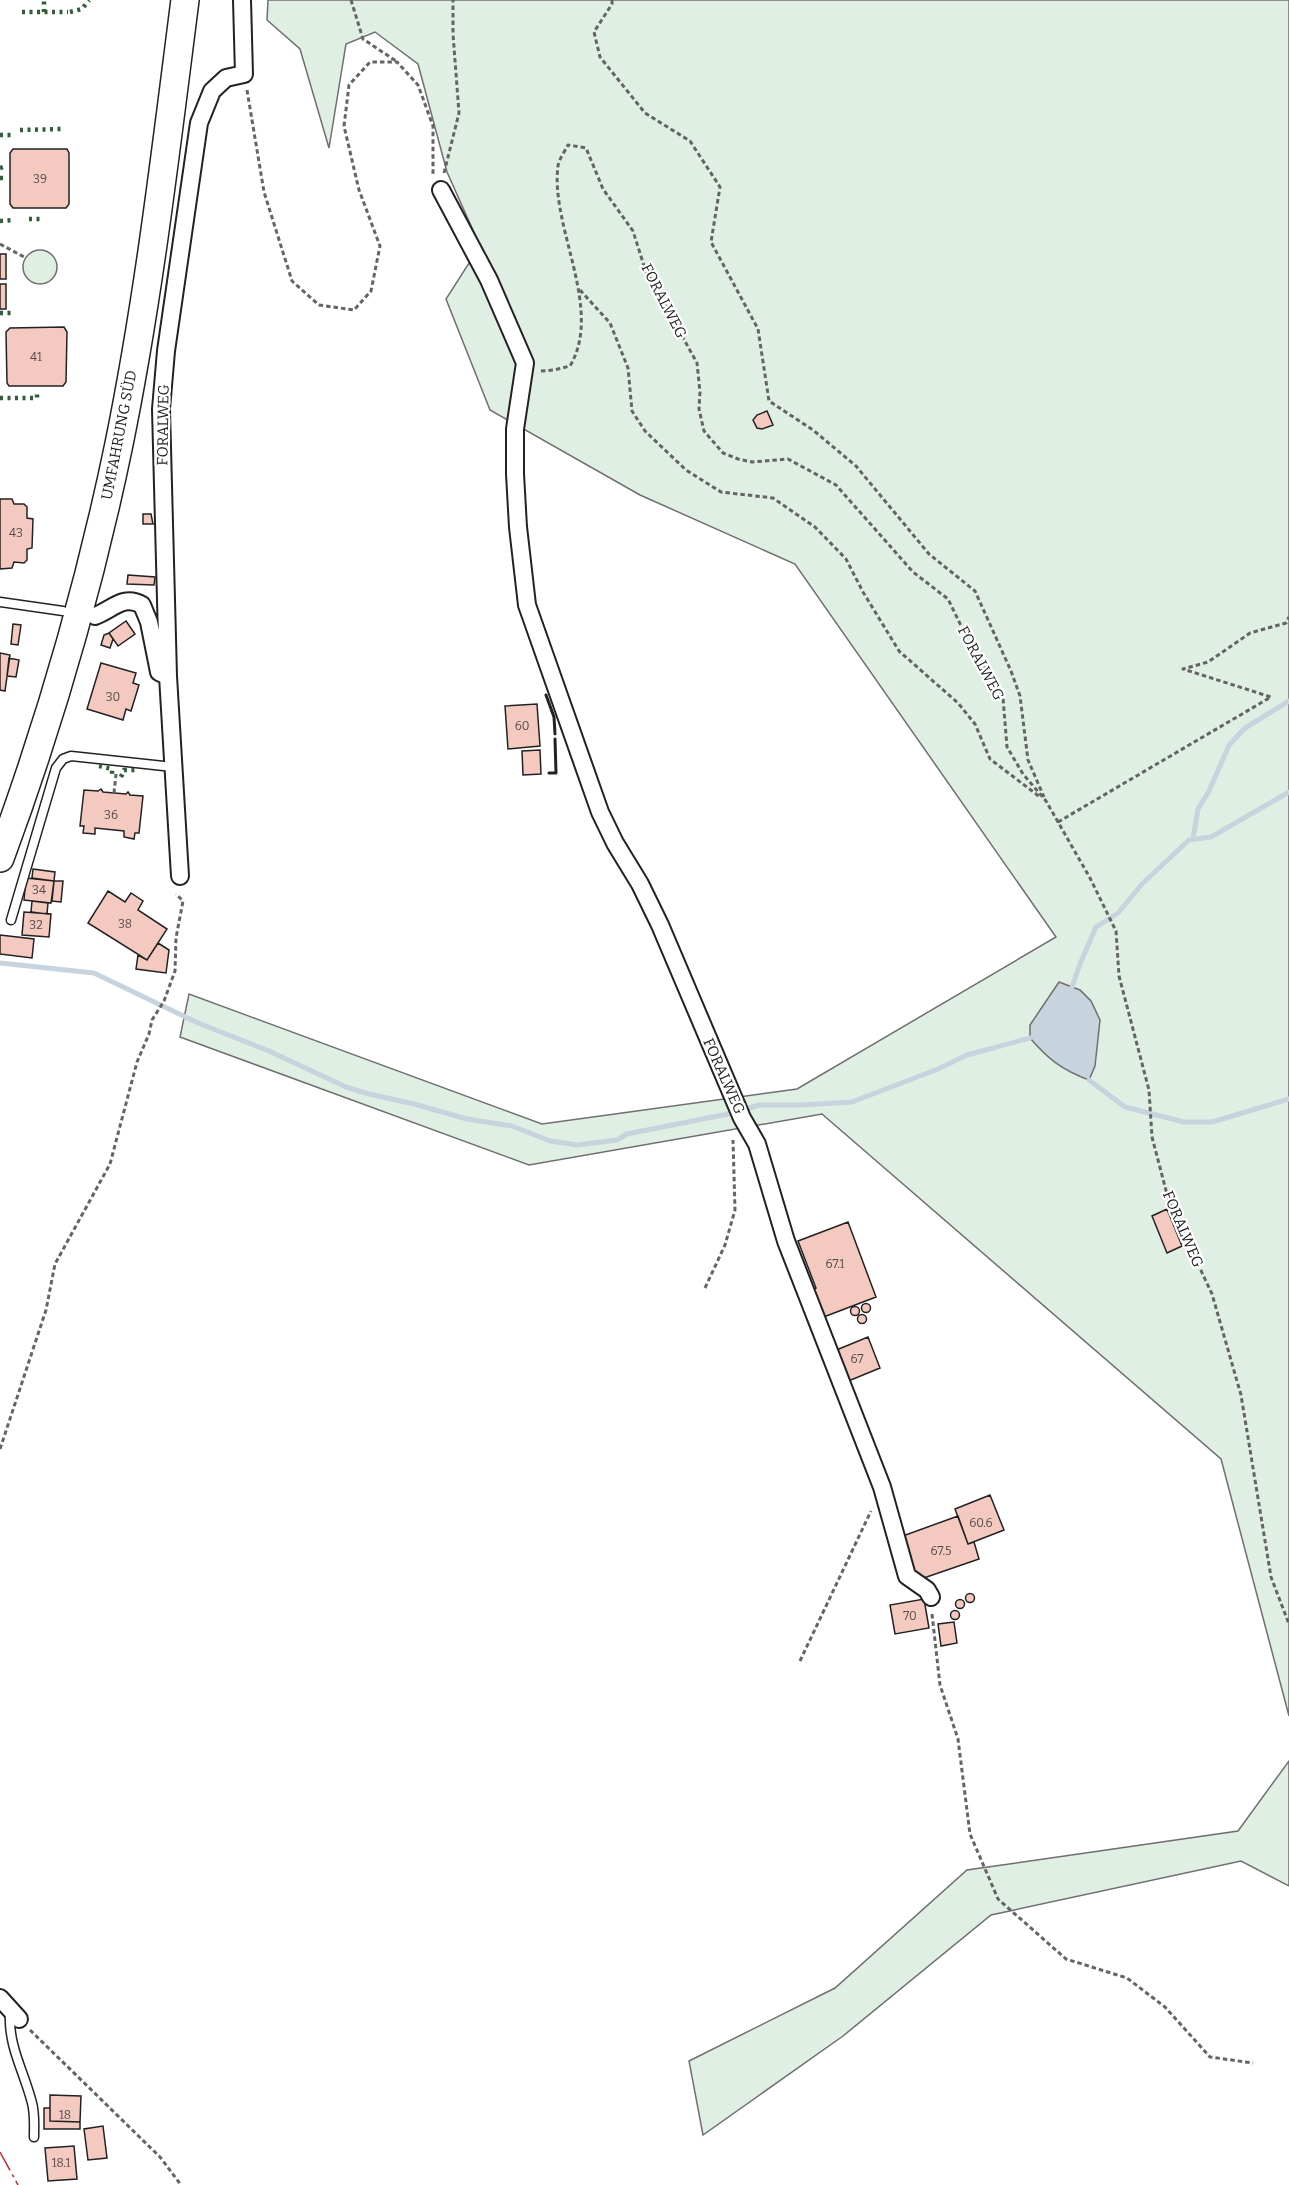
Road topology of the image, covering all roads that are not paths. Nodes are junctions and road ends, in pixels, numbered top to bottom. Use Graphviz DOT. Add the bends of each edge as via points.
graph roads {
  1 [pos="185,0"];
  2 [pos="242,0"];
  3 [pos="441,190"];
  4 [pos="0,602"];
  5 [pos="63,611"];
  6 [pos="95,616"];
  7 [pos="168,676"];
  8 [pos="173,767"];
  9 [pos="0,858"];
  10 [pos="180,876"];
  11 [pos="11,920"];
  12 [pos="931,1597"];
  13 [pos="10,2009"];
  14 [pos="34,2137"];
  1 -- 9 [label="main road, UMFAHRUNG SÜD" via="147,284 117,453 72,637"];
  2 -- 7 [label="street, FORALWEG" via="244,74 226,78 212,91 199,123 166,351 161,410"];
  3 -- 12 [label="street, FORALWEG" via="489,280 525,363 515,429 515,474 527,605 600,812 660,926 757,1144 786,1241 882,1487 907,1576"];
  4 -- 5 [label="lane"];
  6 -- 7 [label="street" via="123,600 142,604 159,672"];
  7 -- 8 [label="street, FORALWEG"];
  8 -- 10 [label="street, FORALWEG"];
  8 -- 11 [label="lane" via="71,756 63,759"];
  13 -- 14 [label="lane" via="12,2045 33,2106"];
}
